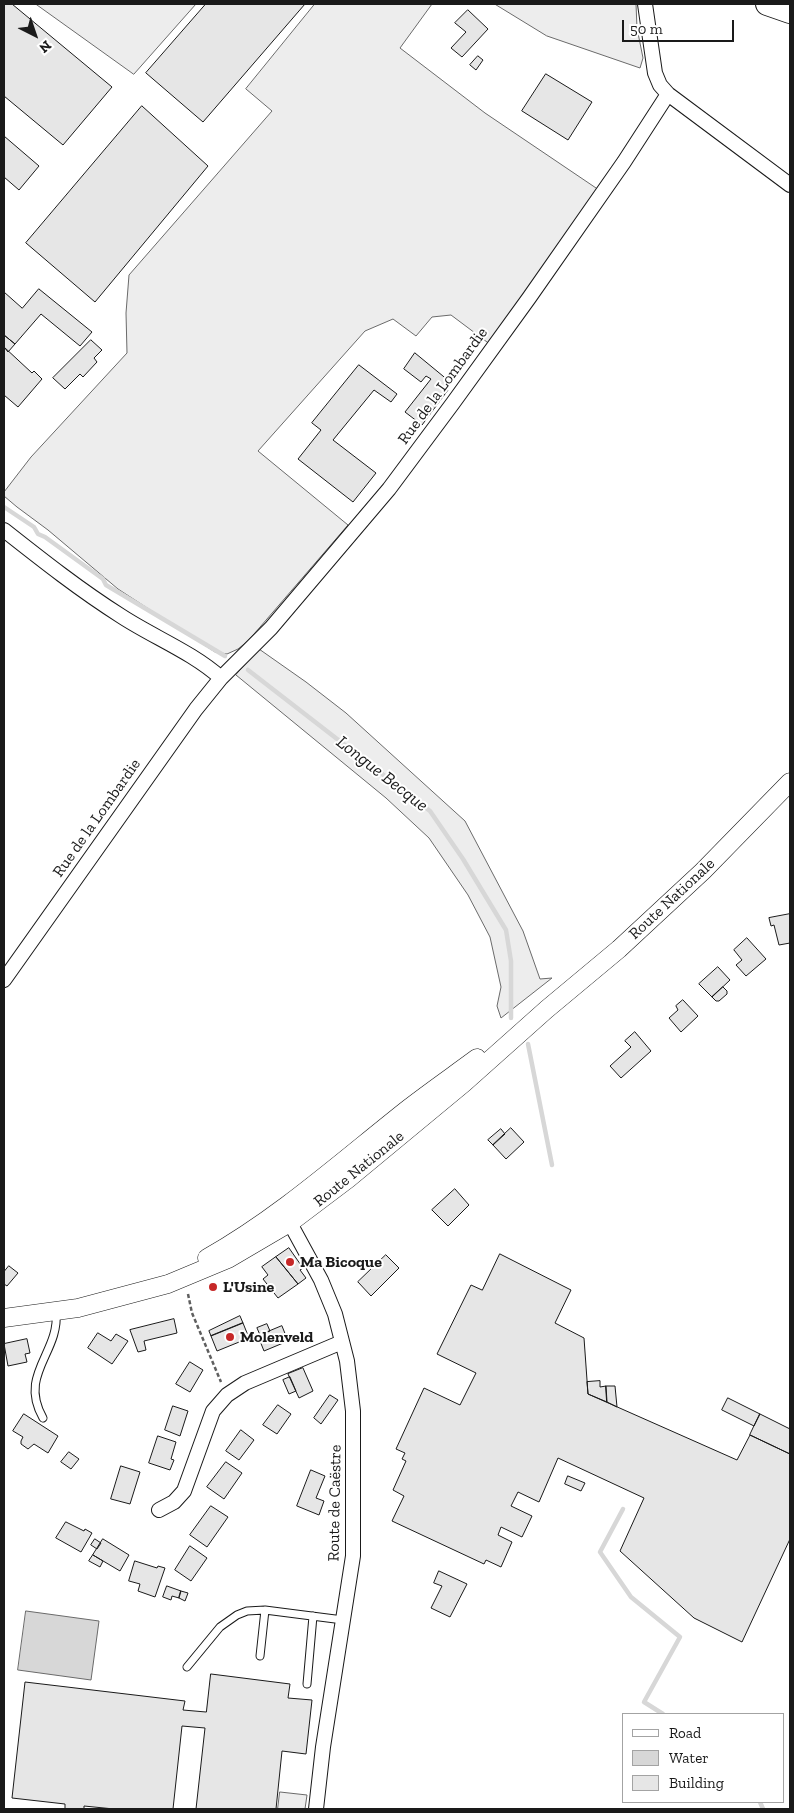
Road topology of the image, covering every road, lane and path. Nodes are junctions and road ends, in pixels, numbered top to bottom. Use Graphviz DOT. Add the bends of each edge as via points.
graph roads {
  1 [pos="645,4"];
  2 [pos="767,4"];
  3 [pos="790,12"];
  4 [pos="668,94"];
  5 [pos="790,185"];
  6 [pos="4,530"];
  7 [pos="221,678"];
  8 [pos="790,782"];
  9 [pos="4,980"];
  10 [pos="286,1216"];
  11 [pos="186,1278"];
  12 [pos="146,1290"];
  13 [pos="56,1312"];
  14 [pos="4,1318"];
  15 [pos="342,1342"];
  16 [pos="227,1395"];
  17 [pos="43,1418"];
  18 [pos="159,1510"];
  19 [pos="265,1610"];
  20 [pos="313,1616"];
  21 [pos="344,1620"];
  22 [pos="260,1656"];
  23 [pos="187,1667"];
  24 [pos="307,1684"];
  25 [pos="316,1809"];
  1 -- 4 [label="street" via="655,73"];
  2 -- 3 [label="highway"];
  4 -- 5 [label="street"];
  4 -- 7 [label="street, Rue de la Lombardie" via="529,298 384,495 271,628"];
  6 -- 7 [label="street" via="104,606"];
  7 -- 9 [label="street, Rue de la Lombardie"];
  8 -- 10 [label="street, Route Nationale" via="651,920 547,1009 430,1092 338,1167"];
  10 -- 11 [label="street, Route Nationale" via="228,1259"];
  10 -- 12 [label="street, Route Nationale"];
  10 -- 15 [label="street, Route de Caëstre" via="326,1291"];
  11 -- 12 [label="street, Route Nationale"];
  11 -- 16 [label="path" via="190,1306"];
  12 -- 13 [label="street, Route Nationale"];
  13 -- 14 [label="street, Route Nationale"];
  13 -- 17 [label="lane" via="56,1328 34,1389 36,1404"];
  15 -- 16 [label="street"];
  15 -- 21 [label="street, Route de Caëstre" via="353,1411 354,1534"];
  16 -- 18 [label="street" via="213,1411 184,1491 174,1502"];
  19 -- 20 [label="lane"];
  19 -- 22 [label="lane"];
  19 -- 23 [label="lane" via="247,1611 228,1620 212,1634"];
  20 -- 21 [label="lane"];
  20 -- 24 [label="lane"];
  21 -- 25 [label="street, Route de Caëstre"];
}
